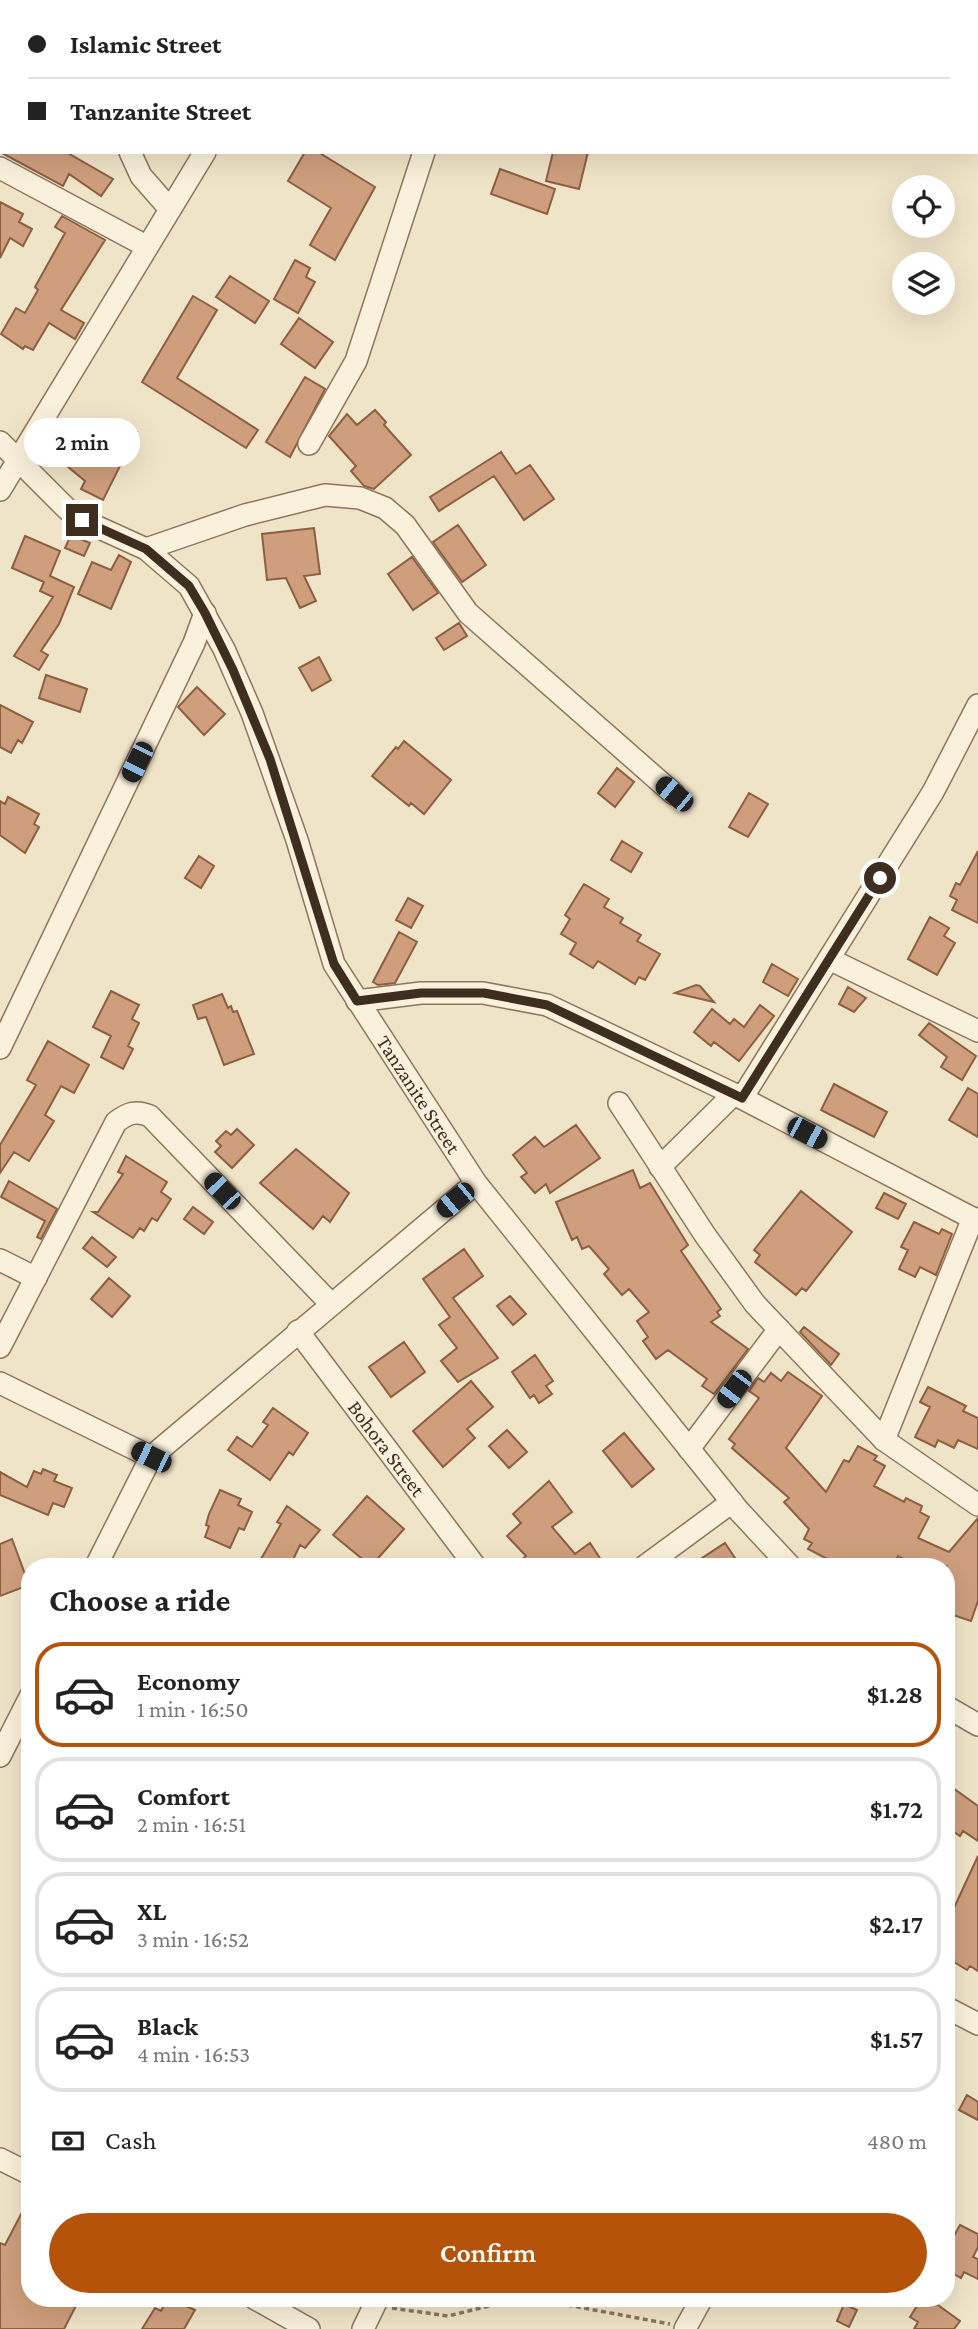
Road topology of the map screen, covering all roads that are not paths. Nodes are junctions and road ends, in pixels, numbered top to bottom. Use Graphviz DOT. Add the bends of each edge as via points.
graph roads {
  1 [pos="131,154"];
  2 [pos="204,154"];
  3 [pos="423,154"];
  4 [pos="0,168"];
  5 [pos="169,208"];
  6 [pos="146,246"];
  7 [pos="0,442"];
  8 [pos="309,444"];
  9 [pos="19,460"];
  10 [pos="0,490"];
  11 [pos="146,549"];
  12 [pos="205,613"];
  13 [pos="978,705"];
  14 [pos="674,794"];
  15 [pos="829,959"];
  16 [pos="357,1001"];
  17 [pos="978,1031"];
  18 [pos="0,1048"];
  19 [pos="738,1096"];
  20 [pos="619,1103"];
  21 [pos="660,1167"];
  22 [pos="475,1183"];
  23 [pos="975,1220"];
  24 [pos="0,1260"];
  25 [pos="36,1278"];
  26 [pos="331,1304"];
  27 [pos="779,1329"];
  28 [pos="298,1331"];
  29 [pos="0,1347"];
  30 [pos="0,1383"];
  31 [pos="884,1440"];
  32 [pos="689,1448"];
  33 [pos="151,1457"];
  34 [pos="732,1502"];
  35 [pos="978,1505"];
  36 [pos="100,1558"];
  37 [pos="469,1558"];
  38 [pos="656,1558"];
  39 [pos="783,1558"];
  40 [pos="955,1712"];
  41 [pos="21,1715"];
  42 [pos="978,1725"];
  43 [pos="0,1756"];
  44 [pos="955,2012"];
  45 [pos="978,2024"];
  46 [pos="0,2159"];
  47 [pos="21,2170"];
  48 [pos="270,2307"];
  49 [pos="374,2307"];
  50 [pos="697,2307"];
  51 [pos="685,2328"];
  52 [pos="309,2329"];
  53 [pos="363,2329"];
  1 -- 5 [label="street" via="141,176"];
  2 -- 5 [label="street"];
  3 -- 8 [label="street" via="356,361"];
  4 -- 6 [label="street"];
  5 -- 6 [label="street"];
  6 -- 9 [label="street"];
  7 -- 9 [label="street, Tanzanite Street"];
  9 -- 10 [label="street"];
  9 -- 11 [label="street, Tanzanite Street" via="82,520"];
  11 -- 12 [label="street, Tanzanite Street" via="189,586"];
  11 -- 14 [label="street" via="326,495 360,498 385,508 405,525 468,613"];
  12 -- 16 [label="street, Tanzanite Street" via="270,759 334,964"];
  12 -- 18 [label="street"];
  13 -- 15 [label="street" via="933,792"];
  15 -- 17 [label="street"];
  15 -- 19 [label="street"];
  16 -- 19 [label="street" via="421,993 484,993 547,1005"];
  16 -- 22 [label="street, Tanzanite Street"];
  19 -- 21 [label="street"];
  19 -- 23 [label="street"];
  20 -- 21 [label="street"];
  21 -- 27 [label="street" via="755,1304"];
  22 -- 26 [label="street"];
  22 -- 32 [label="street, Tanzanite Street"];
  23 -- 31 [label="street"];
  24 -- 25 [label="street"];
  25 -- 26 [label="street" via="116,1122 139,1111 150,1116"];
  25 -- 29 [label="street"];
  26 -- 28 [label="street"];
  27 -- 31 [label="street"];
  27 -- 32 [label="street"];
  28 -- 33 [label="street"];
  28 -- 37 [label="street, Bohora Street"];
  30 -- 33 [label="street"];
  31 -- 35 [label="street"];
  32 -- 34 [label="street, Tanzanite Street"];
  33 -- 36 [label="street"];
  34 -- 38 [label="street"];
  34 -- 39 [label="street, Tanzanite Street"];
  40 -- 42 [label="street"];
  41 -- 43 [label="street"];
  44 -- 45 [label="street"];
  46 -- 47 [label="street"];
  48 -- 52 [label="street"];
  49 -- 53 [label="street"];
  50 -- 51 [label="street"];
}
